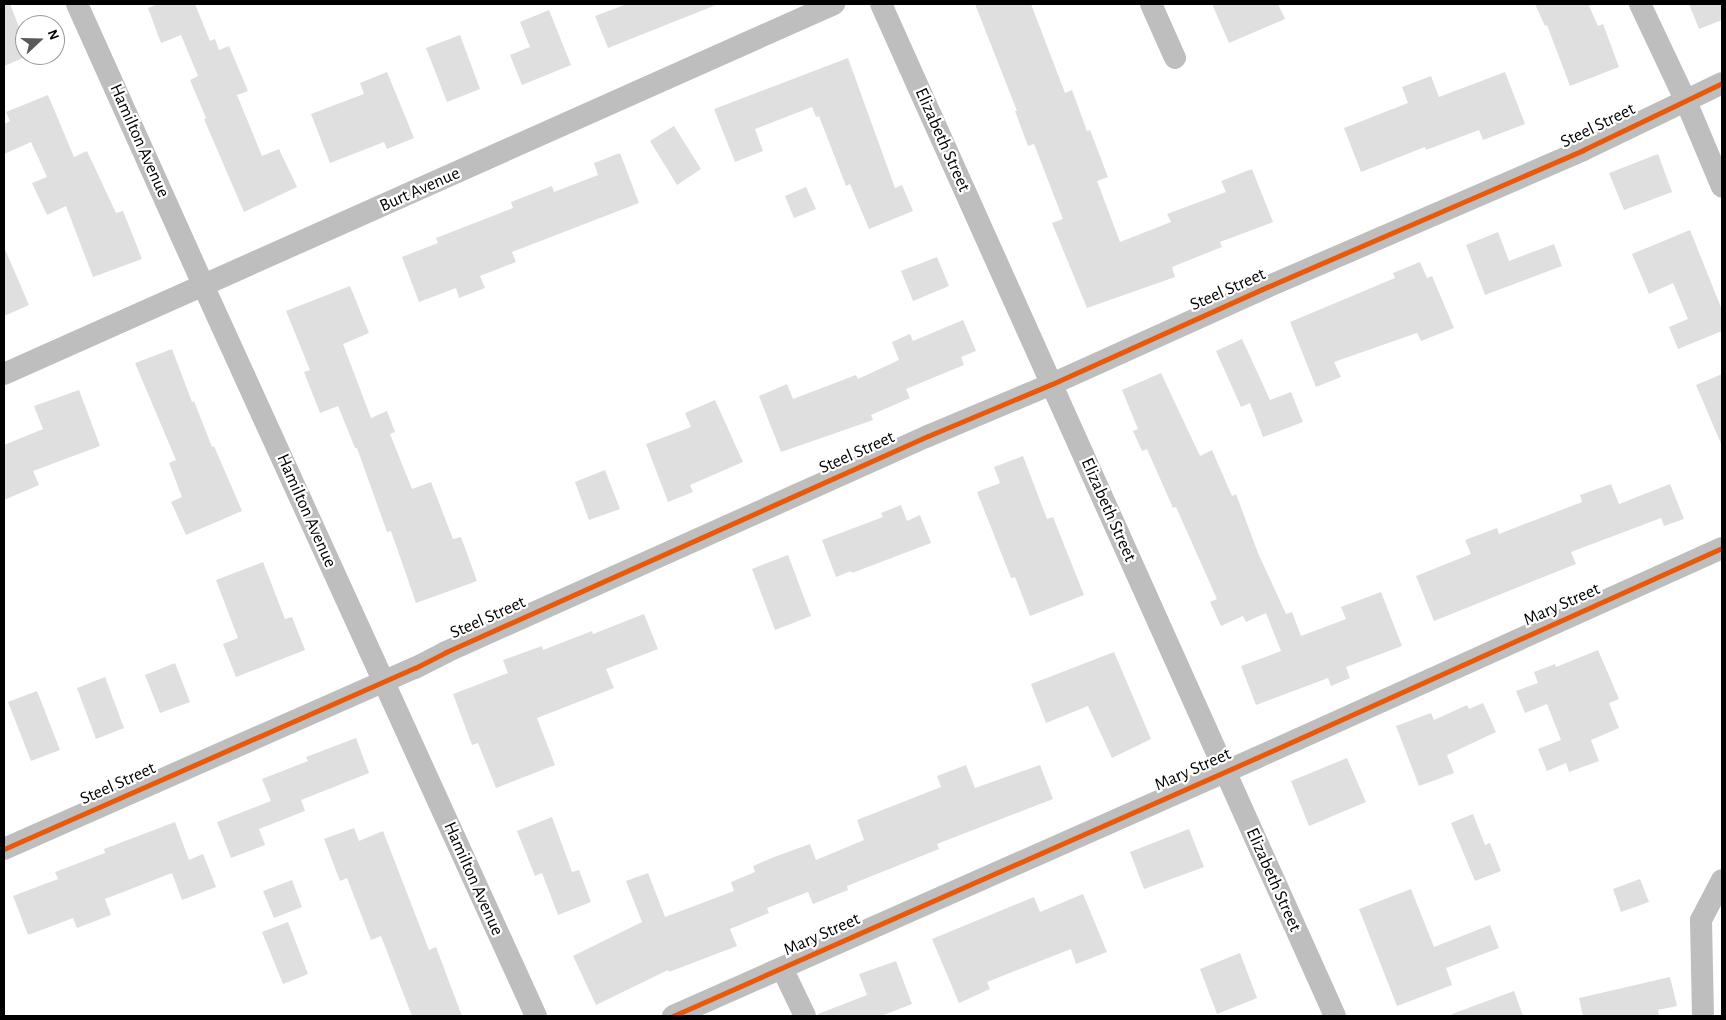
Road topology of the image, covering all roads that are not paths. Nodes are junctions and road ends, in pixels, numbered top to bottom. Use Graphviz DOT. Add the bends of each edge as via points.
graph roads {
  1 [pos="78,4"];
  2 [pos="834,4"];
  3 [pos="881,4"];
  4 [pos="1151,4"];
  5 [pos="1640,4"];
  6 [pos="1175,58"];
  7 [pos="1722,83"];
  8 [pos="1685,99"];
  9 [pos="1722,187"];
  10 [pos="203,285"];
  11 [pos="4,374"];
  12 [pos="1052,384"];
  13 [pos="1722,548"];
  14 [pos="384,682"];
  15 [pos="1224,771"];
  16 [pos="4,849"];
  17 [pos="1722,880"];
  18 [pos="782,968"];
  19 [pos="536,1016"];
  20 [pos="673,1016"];
  21 [pos="805,1016"];
  22 [pos="1335,1016"];
  23 [pos="1703,1016"];
  1 -- 10 [label="street, Hamilton Avenue"];
  2 -- 10 [label="street, Burt Avenue"];
  3 -- 12 [label="street, Elizabeth Street"];
  4 -- 6 [label="street"];
  5 -- 8 [label="street"];
  7 -- 8 [label="street, Steel Street"];
  8 -- 9 [label="street"];
  8 -- 12 [label="street, Steel Street" via="1583,150"];
  10 -- 11 [label="street, Burt Avenue"];
  10 -- 14 [label="street, Hamilton Avenue"];
  12 -- 14 [label="street, Steel Street" via="928,436"];
  12 -- 15 [label="street, Elizabeth Street"];
  13 -- 15 [label="street, Mary Street"];
  14 -- 16 [label="street, Steel Street"];
  14 -- 19 [label="street, Hamilton Avenue"];
  15 -- 18 [label="street, Mary Street"];
  15 -- 22 [label="street, Elizabeth Street"];
  17 -- 23 [label="street" via="1701,920"];
  18 -- 20 [label="street, Mary Street"];
  18 -- 21 [label="street"];
}
